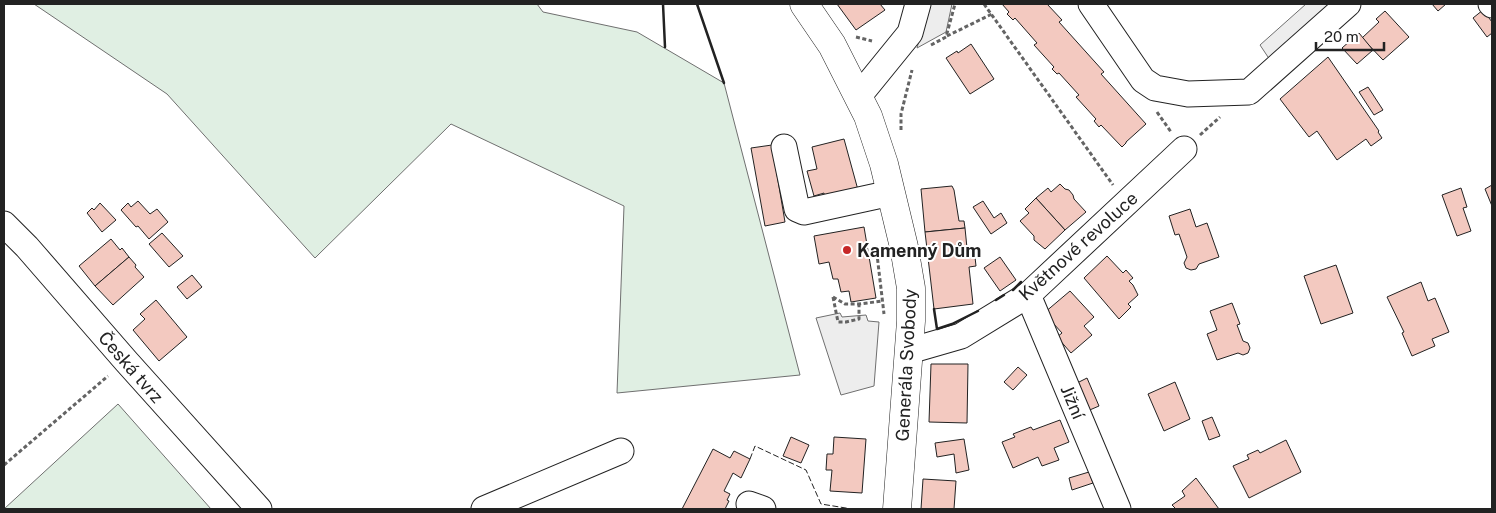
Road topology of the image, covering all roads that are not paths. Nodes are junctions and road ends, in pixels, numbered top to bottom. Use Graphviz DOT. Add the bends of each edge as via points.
graph roads {
  1 [pos="804,4"];
  2 [pos="918,4"];
  3 [pos="1091,4"];
  4 [pos="1348,4"];
  5 [pos="858,96"];
  6 [pos="784,147"];
  7 [pos="1184,149"];
  8 [pos="892,193"];
  9 [pos="4,224"];
  10 [pos="1028,295"];
  11 [pos="909,351"];
  12 [pos="621,451"];
  13 [pos="259,509"];
  14 [pos="484,509"];
  15 [pos="897,509"];
  16 [pos="1118,509"];
  1 -- 5 [label="main road, Generála Svobody" via="832,45"];
  2 -- 5 [label="street" via="910,34"];
  3 -- 4 [label="street" via="1144,80 1155,88 1188,94 1248,92"];
  5 -- 8 [label="main road, Generála Svobody"];
  6 -- 8 [label="street" via="797,209 804,212"];
  7 -- 10 [label="street, Květnové revoluce"];
  8 -- 11 [label="main road, Generála Svobody" via="911,288"];
  9 -- 13 [label="street, Česká tvrz"];
  10 -- 11 [label="street, Květnové revoluce" via="961,336"];
  10 -- 16 [label="street, Jižní"];
  11 -- 15 [label="main road, Generála Svobody"];
  12 -- 14 [label="street"];
}
